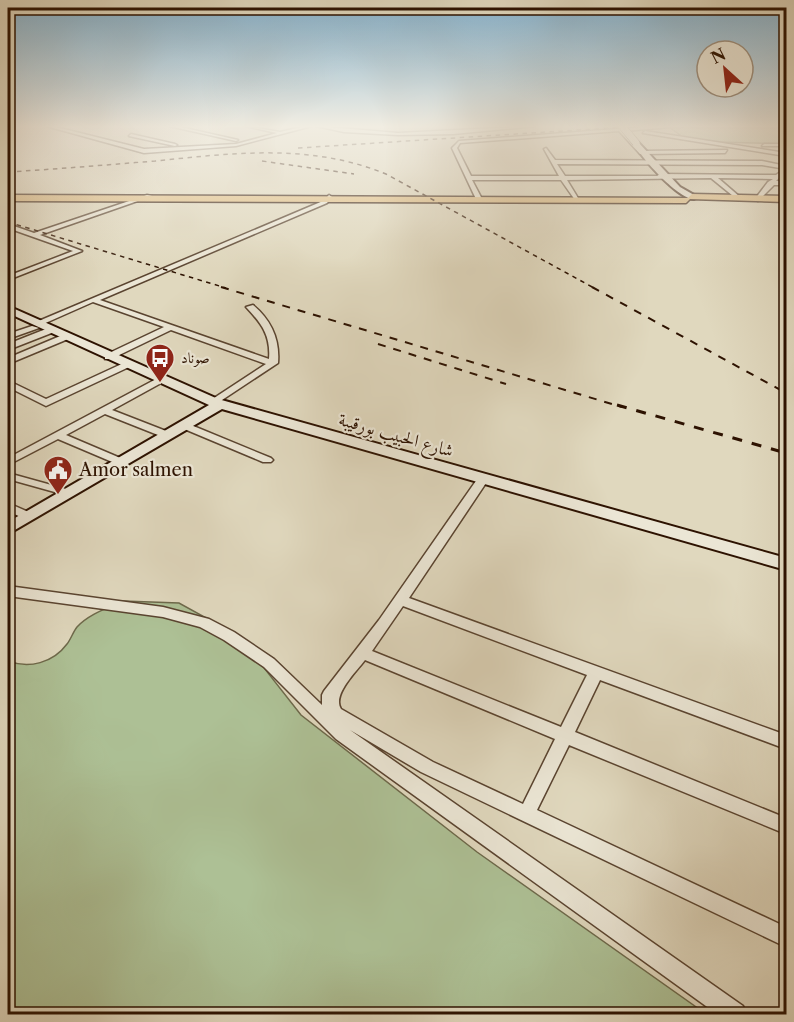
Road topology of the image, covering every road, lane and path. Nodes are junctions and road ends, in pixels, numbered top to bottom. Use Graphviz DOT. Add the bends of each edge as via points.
graph roads {
  1 [pos="467,174"];
  2 [pos="560,174"];
  3 [pos="628,174"];
  4 [pos="780,174"];
  5 [pos="662,175"];
  6 [pos="713,177"];
  7 [pos="776,177"];
  8 [pos="469,178"];
  9 [pos="562,178"];
  10 [pos="770,183"];
  11 [pos="786,183"];
  12 [pos="8,197"];
  13 [pos="148,197"];
  14 [pos="329,197"];
  15 [pos="575,198"];
  16 [pos="687,198"];
  17 [pos="738,198"];
  18 [pos="479,199"];
  19 [pos="758,199"];
  20 [pos="786,200"];
  21 [pos="8,226"];
  22 [pos="34,235"];
  23 [pos="8,268"];
  24 [pos="21,273"];
  25 [pos="8,278"];
  26 [pos="94,300"];
  27 [pos="250,307"];
  28 [pos="8,309"];
  29 [pos="44,326"];
  30 [pos="171,327"];
  31 [pos="8,337"];
  32 [pos="65,337"];
  33 [pos="8,347"];
  34 [pos="108,357"];
  35 [pos="8,361"];
  36 [pos="273,363"];
  37 [pos="126,364"];
  38 [pos="160,380"];
  39 [pos="8,384"];
  40 [pos="217,403"];
  41 [pos="104,410"];
  42 [pos="186,426"];
  43 [pos="162,433"];
  44 [pos="58,435"];
  45 [pos="145,447"];
  46 [pos="267,460"];
  47 [pos="8,462"];
  48 [pos="121,462"];
  49 [pos="8,476"];
  50 [pos="482,480"];
  51 [pos="69,493"];
  52 [pos="8,507"];
  53 [pos="28,517"];
  54 [pos="8,529"];
  55 [pos="786,564"];
  56 [pos="8,591"];
  57 [pos="400,600"];
  58 [pos="363,653"];
  59 [pos="596,672"];
  60 [pos="564,737"];
  61 [pos="786,742"];
  62 [pos="527,813"];
  63 [pos="786,826"];
  64 [pos="786,937"];
  65 [pos="735,1014"];
  1 -- 8 [label="street"];
  2 -- 9 [label="street"];
  3 -- 5 [label="street"];
  4 -- 7 [label="street"];
  5 -- 6 [label="street"];
  5 -- 9 [label="street"];
  5 -- 16 [label="main road"];
  6 -- 7 [label="street"];
  6 -- 17 [label="street"];
  7 -- 10 [label="street"];
  8 -- 9 [label="street"];
  8 -- 18 [label="street"];
  9 -- 15 [label="street"];
  10 -- 11 [label="street"];
  10 -- 19 [label="street"];
  12 -- 13 [label="main road"];
  13 -- 14 [label="main road"];
  13 -- 22 [label="street"];
  14 -- 18 [label="main road"];
  14 -- 26 [label="street"];
  15 -- 16 [label="main road"];
  15 -- 18 [label="main road"];
  16 -- 17 [label="main road"];
  16 -- 18 [label="main road"];
  16 -- 20 [label="main road"];
  17 -- 19 [label="main road"];
  19 -- 20 [label="main road"];
  21 -- 22 [label="street"];
  22 -- 24 [label="street" via="79,251"];
  23 -- 24 [label="street"];
  24 -- 25 [label="street"];
  26 -- 29 [label="street"];
  26 -- 30 [label="street"];
  27 -- 36 [label="street" via="267,323 272,334"];
  28 -- 29 [label="main road, شارع الحبيب بورقيبة"];
  29 -- 31 [label="street"];
  29 -- 32 [label="main road, شارع الحبيب بورقيبة"];
  29 -- 33 [label="street"];
  30 -- 34 [label="street"];
  30 -- 36 [label="street"];
  32 -- 34 [label="main road, شارع الحبيب بورقيبة"];
  32 -- 35 [label="street"];
  34 -- 37 [label="main road, شارع الحبيب بورقيبة"];
  36 -- 40 [label="street"];
  37 -- 38 [label="main road, شارع الحبيب بورقيبة"];
  37 -- 39 [label="street" via="46,403"];
  38 -- 40 [label="main road, شارع الحبيب بورقيبة"];
  38 -- 41 [label="street"];
  40 -- 42 [label="main road"];
  40 -- 43 [label="main road"];
  40 -- 50 [label="main road, شارع الحبيب بورقيبة"];
  41 -- 43 [label="street"];
  41 -- 44 [label="street"];
  42 -- 45 [label="main road"];
  42 -- 46 [label="street"];
  43 -- 45 [label="main road"];
  44 -- 47 [label="street"];
  44 -- 48 [label="street"];
  45 -- 48 [label="main road"];
  48 -- 51 [label="main road"];
  49 -- 51 [label="street"];
  50 -- 55 [label="main road, شارع الحبيب بورقيبة"];
  50 -- 57 [label="street"];
  51 -- 53 [label="main road"];
  52 -- 53 [label="street"];
  53 -- 54 [label="main road"];
  56 -- 65 [label="street" via="163,612 204,623 229,636 269,663 325,719 367,753"];
  57 -- 58 [label="street"];
  57 -- 59 [label="street"];
  58 -- 60 [label="street"];
  58 -- 62 [label="street" via="330,695 335,714 427,767"];
  59 -- 60 [label="street"];
  59 -- 61 [label="street"];
  60 -- 62 [label="street"];
  60 -- 63 [label="street"];
  62 -- 64 [label="street"];
}
